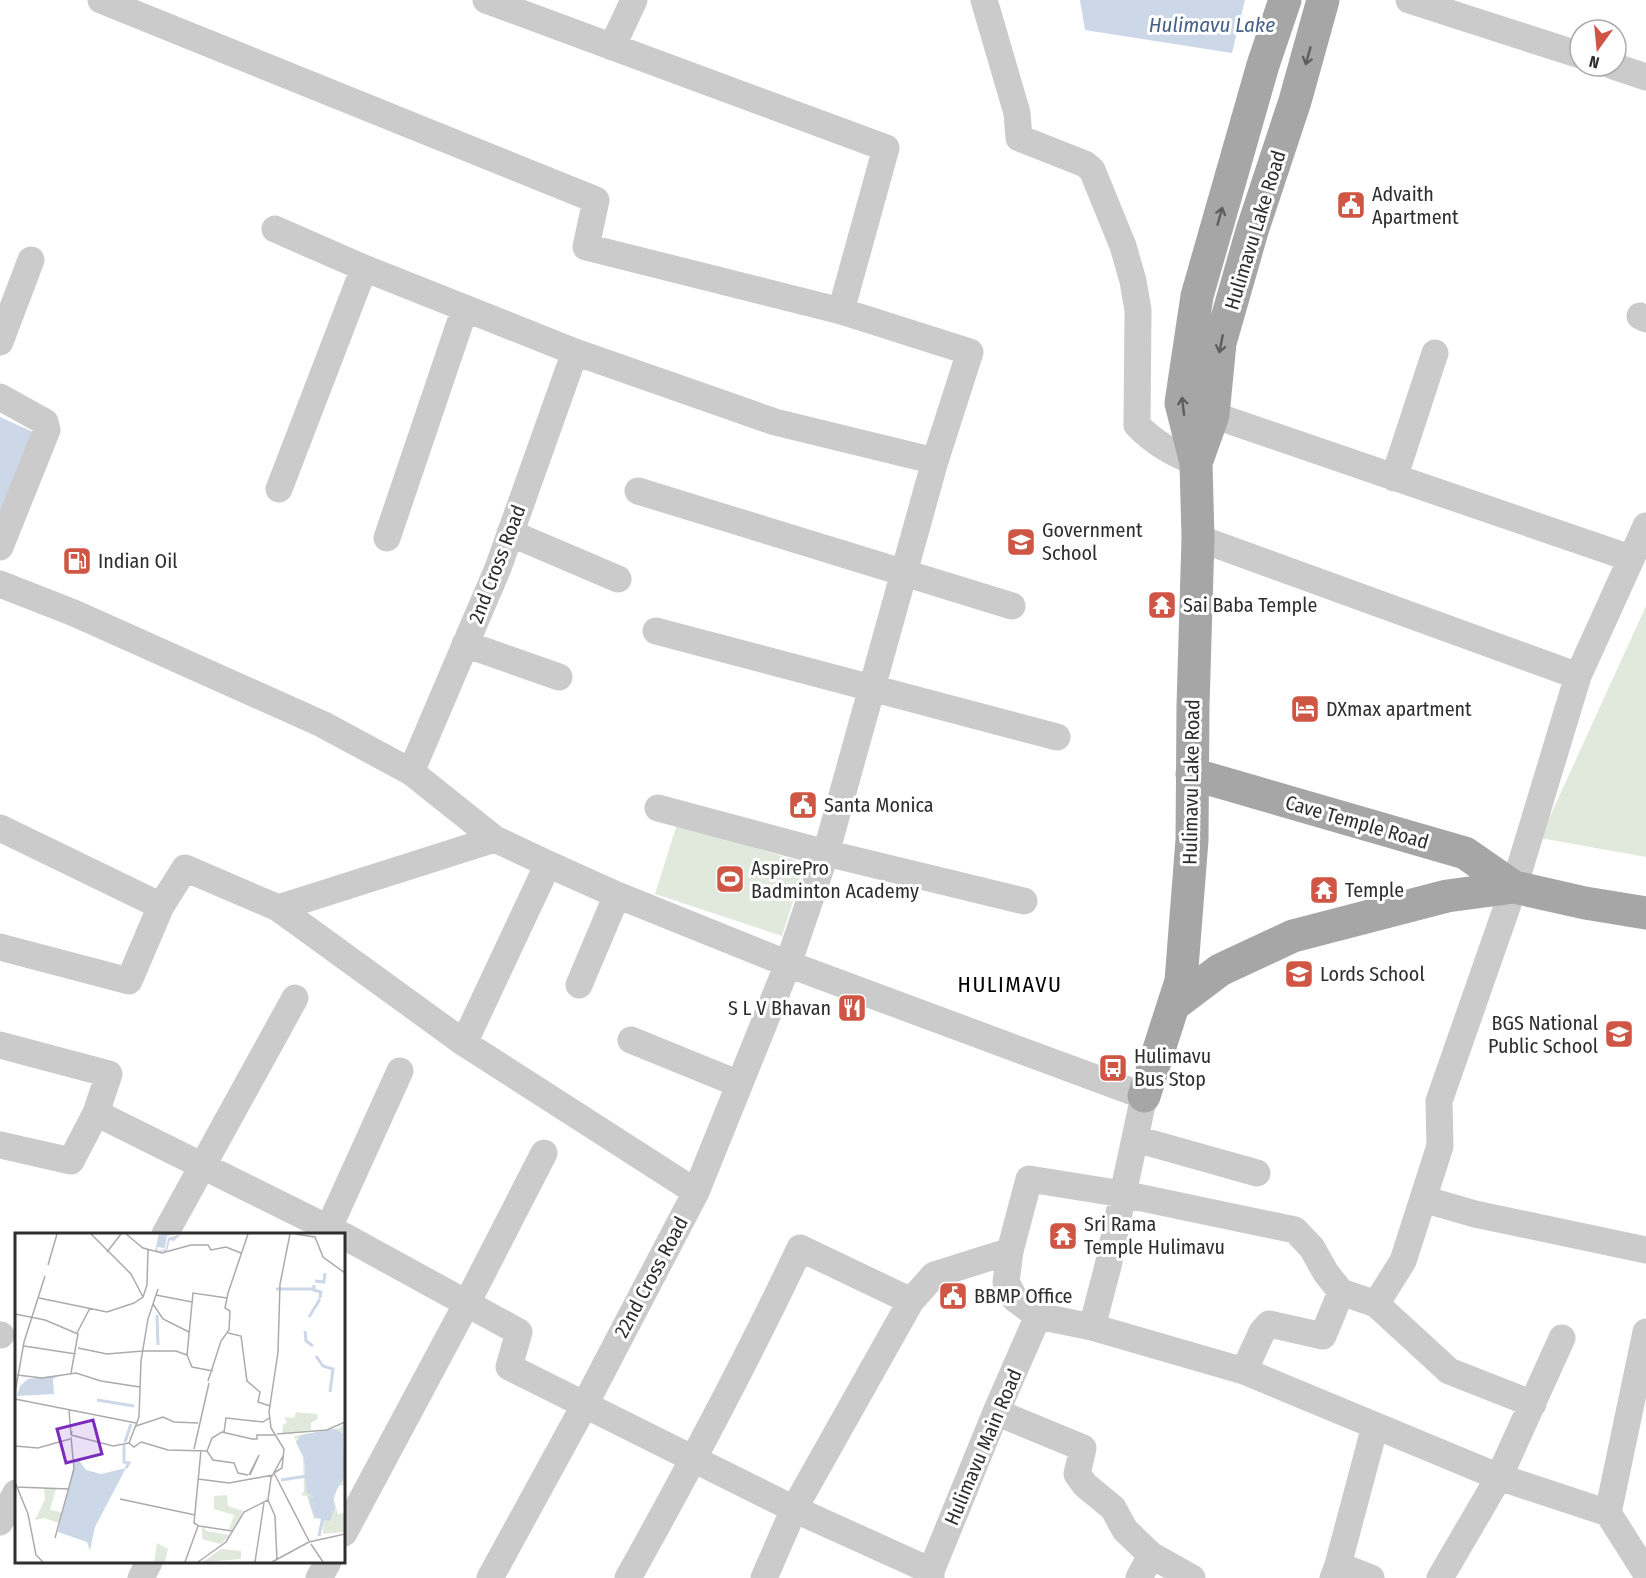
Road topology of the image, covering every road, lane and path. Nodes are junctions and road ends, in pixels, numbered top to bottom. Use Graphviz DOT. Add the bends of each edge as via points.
graph roads {
  1 [pos="101,0"];
  2 [pos="486,0"];
  3 [pos="634,0"];
  4 [pos="984,0"];
  5 [pos="1285,0"];
  6 [pos="1323,0"];
  7 [pos="1409,0"];
  8 [pos="612,46"];
  9 [pos="1568,51"];
  10 [pos="1628,71"];
  11 [pos="1646,77"];
  12 [pos="275,229"];
  13 [pos="31,260"];
  14 [pos="364,268"];
  15 [pos="465,308"];
  16 [pos="841,312"];
  17 [pos="0,342"];
  18 [pos="575,352"];
  19 [pos="1435,353"];
  20 [pos="0,397"];
  21 [pos="1212,415"];
  22 [pos="935,461"];
  23 [pos="1196,463"];
  24 [pos="1394,478"];
  25 [pos="279,489"];
  26 [pos="639,491"];
  27 [pos="1646,526"];
  28 [pos="510,533"];
  29 [pos="387,538"];
  30 [pos="1198,538"];
  31 [pos="0,548"];
  32 [pos="1630,558"];
  33 [pos="904,574"];
  34 [pos="618,579"];
  35 [pos="0,584"];
  36 [pos="1012,606"];
  37 [pos="656,631"];
  38 [pos="465,644"];
  39 [pos="1578,676"];
  40 [pos="559,677"];
  41 [pos="873,689"];
  42 [pos="1057,737"];
  43 [pos="411,772"];
  44 [pos="1192,774"];
  45 [pos="658,808"];
  46 [pos="0,828"];
  47 [pos="495,839"];
  48 [pos="826,853"];
  49 [pos="548,864"];
  50 [pos="1514,887"];
  51 [pos="617,895"];
  52 [pos="1024,901"];
  53 [pos="161,906"];
  54 [pos="278,909"];
  55 [pos="1646,913"];
  56 [pos="0,947"];
  57 [pos="788,964"];
  58 [pos="579,985"];
  59 [pos="295,998"];
  60 [pos="1175,1004"];
  61 [pos="631,1040"];
  62 [pos="464,1042"];
  63 [pos="0,1045"];
  64 [pos="400,1071"];
  65 [pos="739,1084"];
  66 [pos="1144,1096"];
  67 [pos="96,1113"];
  68 [pos="1136,1139"];
  69 [pos="0,1145"];
  70 [pos="544,1154"];
  71 [pos="204,1167"];
  72 [pos="1257,1173"];
  73 [pos="696,1192"];
  74 [pos="1123,1194"];
  75 [pos="1423,1199"];
  76 [pos="166,1233"];
  77 [pos="335,1233"];
  78 [pos="345,1238"];
  79 [pos="1646,1250"];
  80 [pos="1010,1251"];
  81 [pos="1341,1292"];
  82 [pos="911,1301"];
  83 [pos="467,1303"];
  84 [pos="1376,1304"];
  85 [pos="1038,1316"];
  86 [pos="1092,1327"];
  87 [pos="1646,1332"];
  88 [pos="1562,1338"];
  89 [pos="1244,1371"];
  90 [pos="1533,1404"];
  91 [pos="584,1406"];
  92 [pos="996,1412"];
  93 [pos="1375,1426"];
  94 [pos="694,1460"];
  95 [pos="1499,1477"];
  96 [pos="15,1495"];
  97 [pos="794,1509"];
  98 [pos="1608,1513"];
  99 [pos="0,1522"];
  100 [pos="345,1531"];
  101 [pos="149,1563"];
  102 [pos="327,1563"];
  103 [pos="1145,1567"];
  104 [pos="1336,1571"];
  105 [pos="1646,1573"];
  106 [pos="931,1575"];
  107 [pos="141,1578"];
  108 [pos="319,1578"];
  109 [pos="490,1578"];
  110 [pos="628,1578"];
  111 [pos="764,1578"];
  112 [pos="1192,1578"];
  113 [pos="1371,1578"];
  114 [pos="1440,1578"];
  1 -- 16 [label="street" via="596,200 586,246"];
  2 -- 8 [label="street"];
  3 -- 8 [label="street"];
  4 -- 23 [label="street" via="1017,113 1019,138 1092,170 1123,246 1138,310 1137,425 1149,438"];
  23 -- 5 [label="main road, Hulimavu Lake Road, one-way" via="1181,403 1197,296"];
  6 -- 21 [label="main road, Hulimavu Lake Road, one-way" via="1221,344"];
  7 -- 9 [label="street"];
  8 -- 16 [label="street" via="886,148"];
  10 -- 11 [label="street"];
  12 -- 14 [label="street"];
  13 -- 17 [label="street"];
  14 -- 15 [label="street"];
  14 -- 25 [label="street"];
  15 -- 18 [label="street"];
  15 -- 29 [label="street"];
  16 -- 22 [label="street, 22nd Cross Road" via="970,352"];
  18 -- 22 [label="street" via="775,422"];
  18 -- 28 [label="street, 2nd Cross Road"];
  19 -- 24 [label="street"];
  20 -- 31 [label="street" via="45,422 47,430"];
  21 -- 23 [label="main road, Hulimavu Lake Road"];
  21 -- 24 [label="street"];
  22 -- 33 [label="street, 22nd Cross Road"];
  23 -- 30 [label="main road, Hulimavu Lake Road"];
  24 -- 32 [label="street"];
  26 -- 33 [label="street"];
  27 -- 32 [label="street"];
  28 -- 34 [label="street"];
  28 -- 38 [label="street, 2nd Cross Road"];
  30 -- 39 [label="street"];
  30 -- 44 [label="main road, Hulimavu Lake Road"];
  32 -- 39 [label="street"];
  33 -- 36 [label="street"];
  33 -- 41 [label="street, 22nd Cross Road"];
  35 -- 43 [label="street" via="74,613 321,724"];
  37 -- 41 [label="street"];
  38 -- 40 [label="street"];
  38 -- 43 [label="street, 2nd Cross Road"];
  39 -- 50 [label="street"];
  41 -- 42 [label="street"];
  41 -- 48 [label="street, 22nd Cross Road"];
  43 -- 47 [label="street"];
  44 -- 50 [label="main road, Cave Temple Road" via="1465,853"];
  44 -- 60 [label="main road, Hulimavu Lake Road" via="1192,840 1181,981"];
  45 -- 48 [label="street"];
  46 -- 53 [label="street"];
  47 -- 49 [label="street"];
  47 -- 54 [label="street"];
  48 -- 52 [label="street"];
  48 -- 57 [label="street, 22nd Cross Road"];
  49 -- 51 [label="street"];
  49 -- 62 [label="street"];
  50 -- 55 [label="main road, Cave Temple Road"];
  50 -- 60 [label="main road, Cave Temple Road" via="1447,896 1293,936 1220,970"];
  50 -- 75 [label="street" via="1439,1101 1440,1146"];
  51 -- 57 [label="street"];
  51 -- 58 [label="street"];
  53 -- 54 [label="street" via="184,868"];
  53 -- 56 [label="street" via="129,981"];
  54 -- 62 [label="street"];
  57 -- 65 [label="street, 22nd Cross Road"];
  57 -- 66 [label="street"];
  59 -- 71 [label="street"];
  60 -- 66 [label="main road, Hulimavu Lake Road"];
  61 -- 65 [label="street"];
  62 -- 73 [label="street"];
  63 -- 67 [label="street" via="109,1074"];
  64 -- 77 [label="street"];
  65 -- 73 [label="street, 22nd Cross Road"];
  66 -- 68 [label="street"];
  67 -- 69 [label="street" via="71,1161"];
  67 -- 71 [label="street"];
  68 -- 72 [label="street"];
  68 -- 74 [label="street"];
  70 -- 83 [label="street"];
  71 -- 76 [label="street"];
  71 -- 77 [label="street"];
  73 -- 91 [label="street, 22nd Cross Road"];
  74 -- 80 [label="street" via="1029,1179"];
  74 -- 81 [label="street" via="1295,1230"];
  74 -- 86 [label="street"];
  75 -- 79 [label="street" via="1475,1214"];
  75 -- 84 [label="street" via="1403,1261"];
  78 -- 83 [label="street"];
  80 -- 82 [label="street" via="934,1275"];
  80 -- 85 [label="street" via="1006,1282 1015,1299"];
  81 -- 84 [label="street"];
  81 -- 89 [label="street" via="1323,1336 1269,1324"];
  82 -- 94 [label="street" via="800,1248"];
  82 -- 97 [label="street"];
  83 -- 91 [label="street" via="519,1332 509,1367"];
  83 -- 100 [label="street"];
  84 -- 90 [label="street" via="1449,1371"];
  85 -- 86 [label="street"];
  85 -- 92 [label="street, Hulimavu Main Road"];
  86 -- 89 [label="street"];
  87 -- 98 [label="street"];
  88 -- 90 [label="street"];
  89 -- 93 [label="street"];
  90 -- 95 [label="street"];
  91 -- 94 [label="street"];
  91 -- 109 [label="street, 22nd Cross Road"];
  92 -- 103 [label="street" via="1083,1448 1077,1474 1084,1485 1113,1508"];
  92 -- 106 [label="street, Hulimavu Main Road"];
  93 -- 95 [label="street"];
  93 -- 104 [label="street"];
  94 -- 97 [label="street"];
  94 -- 110 [label="street"];
  95 -- 98 [label="street"];
  95 -- 114 [label="street"];
  96 -- 99 [label="street"];
  97 -- 106 [label="street"];
  97 -- 111 [label="street"];
  98 -- 105 [label="street"];
  101 -- 107 [label="street"];
  102 -- 108 [label="street"];
  103 -- 112 [label="street"];
  104 -- 113 [label="street"];
}
